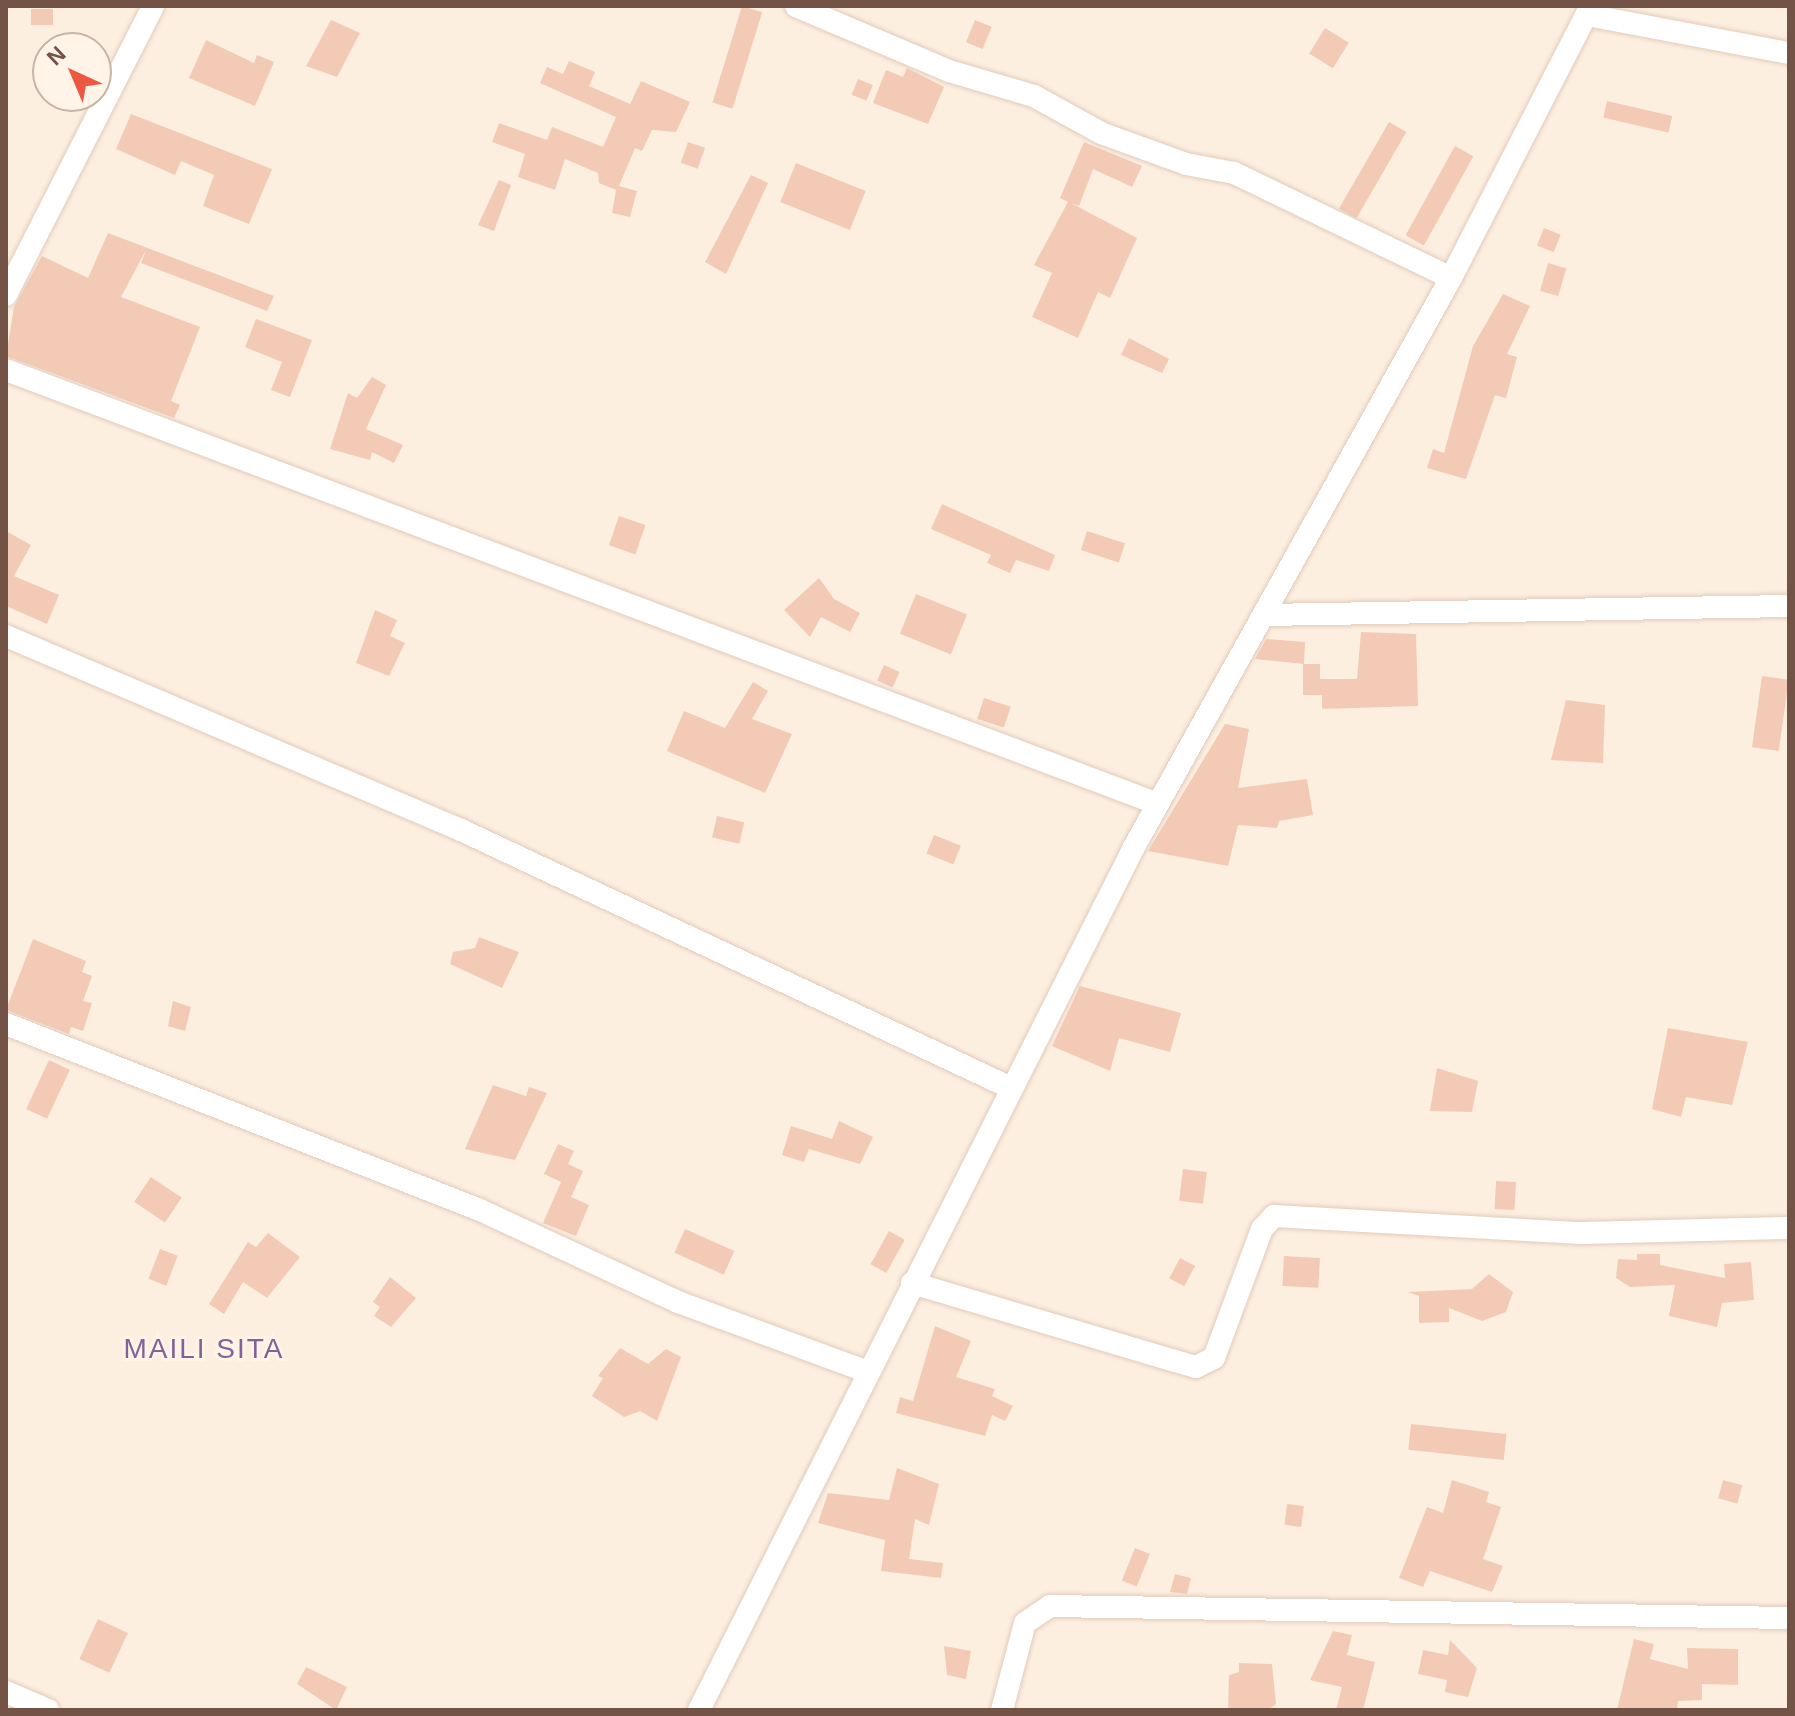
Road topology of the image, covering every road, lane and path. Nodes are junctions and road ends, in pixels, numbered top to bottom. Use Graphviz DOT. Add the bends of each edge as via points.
graph roads {
  1 [pos="153,6"];
  2 [pos="796,6"];
  3 [pos="1589,10"];
  4 [pos="1789,53"];
  5 [pos="1451,278"];
  6 [pos="6,295"];
  7 [pos="6,370"];
  8 [pos="1789,606"];
  9 [pos="1264,615"];
  10 [pos="6,636"];
  11 [pos="1158,804"];
  12 [pos="6,1024"];
  13 [pos="1011,1088"];
  14 [pos="1789,1228"];
  15 [pos="912,1283"];
  16 [pos="868,1372"];
  17 [pos="1789,1618"];
  18 [pos="6,1692"];
  19 [pos="48,1710"];
  20 [pos="699,1710"];
  21 [pos="1002,1710"];
  1 -- 6 [label="street"];
  2 -- 5 [label="street" via="949,71 1034,96 1101,133 1186,164 1234,173"];
  3 -- 4 [label="street"];
  3 -- 5 [label="street"];
  5 -- 9 [label="street"];
  7 -- 11 [label="street"];
  8 -- 9 [label="street"];
  9 -- 11 [label="street"];
  10 -- 13 [label="street" via="461,830"];
  11 -- 13 [label="street"];
  12 -- 16 [label="street" via="480,1210 678,1302"];
  13 -- 15 [label="street"];
  14 -- 15 [label="street" via="1581,1233 1274,1216 1262,1229 1214,1358 1196,1367"];
  15 -- 16 [label="street"];
  16 -- 20 [label="street"];
  17 -- 21 [label="street" via="1050,1606 1025,1623"];
  18 -- 19 [label="street"];
}
